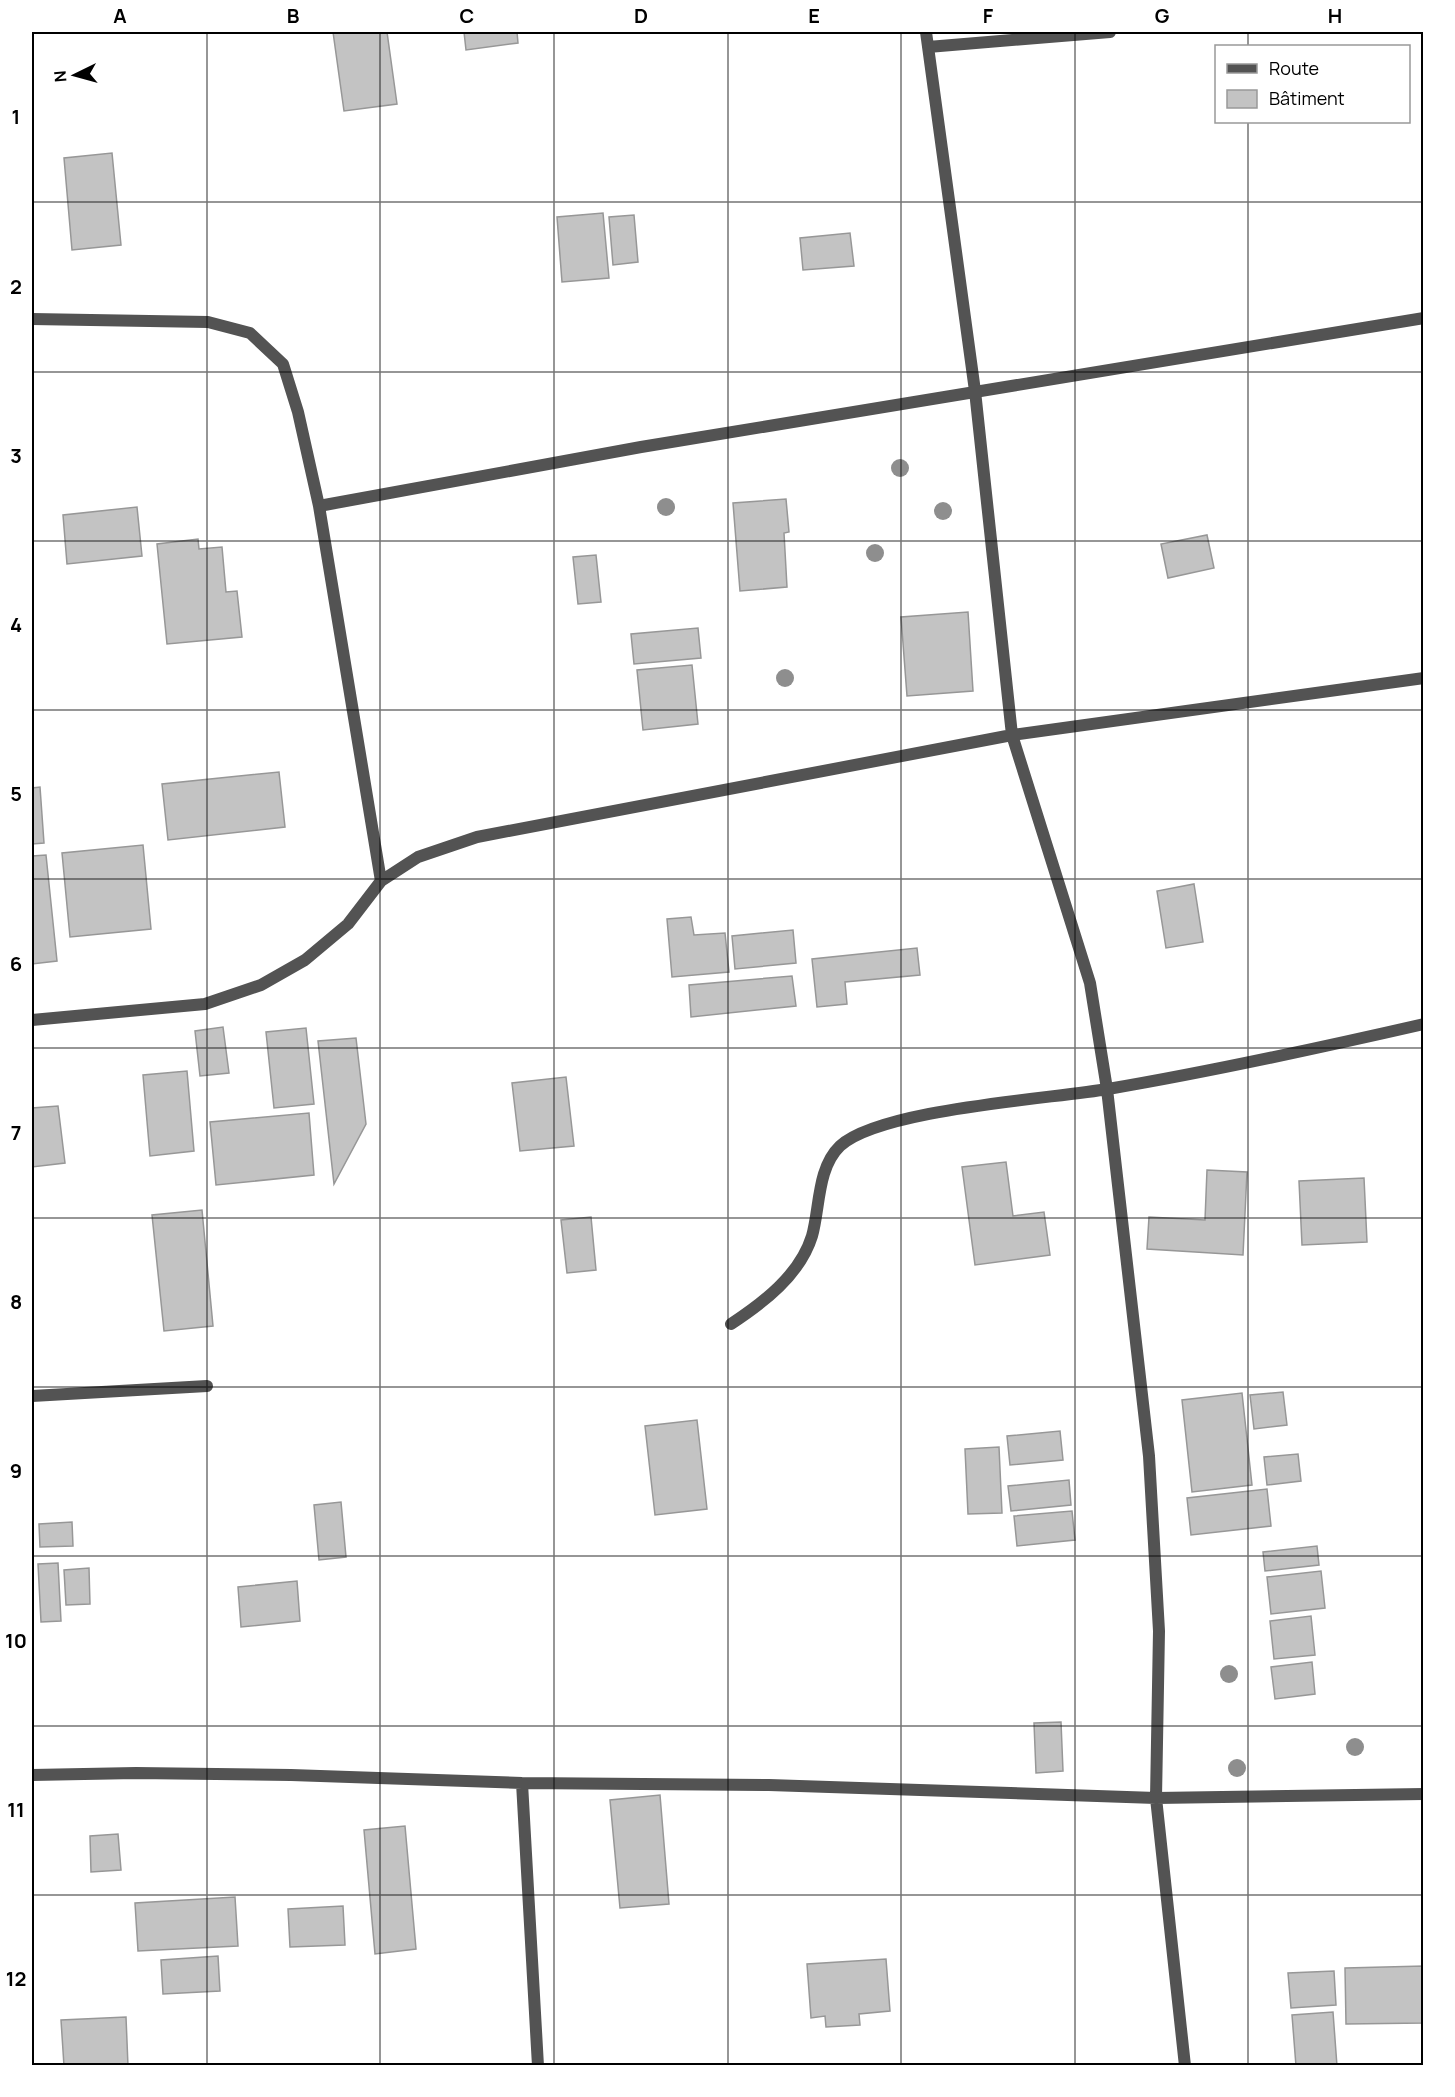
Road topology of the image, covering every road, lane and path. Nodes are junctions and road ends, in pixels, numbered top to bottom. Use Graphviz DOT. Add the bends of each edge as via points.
graph roads {
  1 [pos="926,32"];
  2 [pos="1110,32"];
  3 [pos="928,47"];
  4 [pos="1424,318"];
  5 [pos="32,320"];
  6 [pos="975,391"];
  7 [pos="319,506"];
  8 [pos="1424,678"];
  9 [pos="1012,735"];
  10 [pos="381,881"];
  11 [pos="32,1020"];
  12 [pos="1424,1024"];
  13 [pos="1107,1089"];
  14 [pos="731,1324"];
  15 [pos="207,1386"];
  16 [pos="32,1396"];
  17 [pos="32,1775"];
  18 [pos="522,1783"];
  19 [pos="1424,1794"];
  20 [pos="1156,1798"];
  21 [pos="538,2066"];
  22 [pos="1185,2066"];
  1 -- 3 [label="street"];
  2 -- 3 [label="street"];
  3 -- 6 [label="street"];
  4 -- 6 [label="street"];
  5 -- 7 [label="street" via="208,322 250,333 283,364"];
  6 -- 7 [label="street"];
  6 -- 9 [label="street"];
  7 -- 10 [label="street"];
  8 -- 9 [label="street"];
  9 -- 10 [label="street" via="477,837 418,857"];
  9 -- 13 [label="street" via="1090,983"];
  10 -- 11 [label="street" via="348,924 305,960 261,985 205,1004"];
  12 -- 13 [label="street"];
  13 -- 14 [label="street" via="936,1113 863,1131 839,1147 826,1169 812,1237 798,1264 762,1304"];
  13 -- 20 [label="street" via="1149,1456 1159,1631"];
  15 -- 16 [label="street"];
  17 -- 18 [label="street" via="291,1775"];
  18 -- 20 [label="street" via="769,1785"];
  18 -- 21 [label="street"];
  19 -- 20 [label="street"];
  20 -- 22 [label="street"];
}
